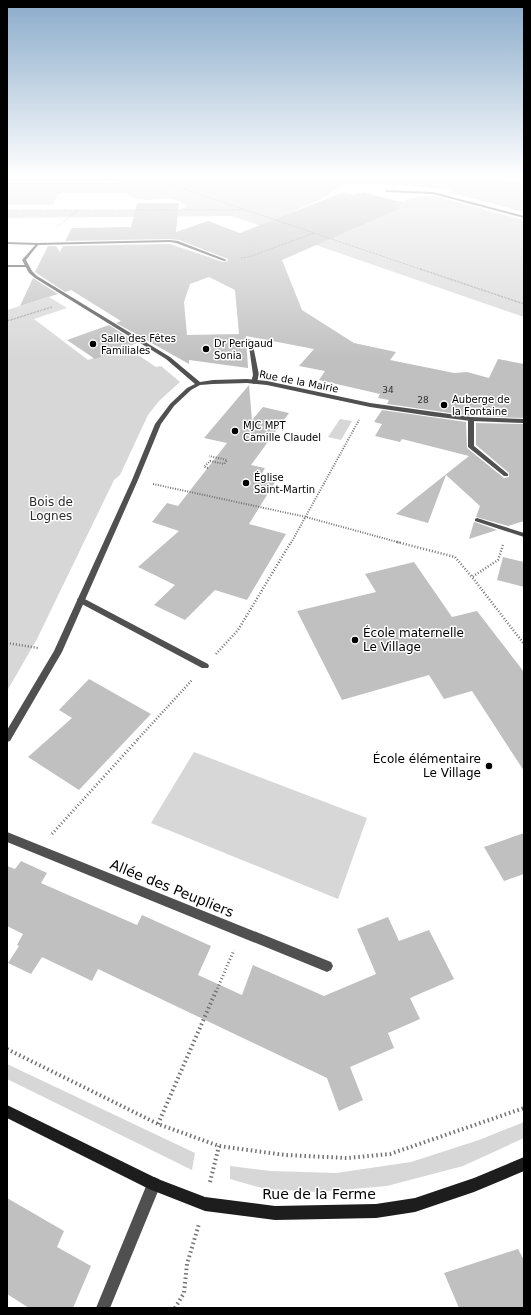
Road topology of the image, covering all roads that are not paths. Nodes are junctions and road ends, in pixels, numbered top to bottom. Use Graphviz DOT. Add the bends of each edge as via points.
graph roads {
  1 [pos="7,243"];
  2 [pos="37,244"];
  3 [pos="225,260"];
  4 [pos="7,266"];
  5 [pos="26,266"];
  6 [pos="250,340"];
  7 [pos="254,382"];
  8 [pos="199,384"];
  9 [pos="471,419"];
  10 [pos="524,421"];
  11 [pos="506,475"];
  12 [pos="477,520"];
  13 [pos="524,535"];
  14 [pos="81,600"];
  15 [pos="205,666"];
  16 [pos="7,738"];
  17 [pos="7,837"];
  18 [pos="327,966"];
  19 [pos="7,1111"];
  20 [pos="524,1164"];
  21 [pos="154,1184"];
  22 [pos="103,1308"];
  1 -- 2 [label="street"];
  2 -- 3 [label="street" via="177,242"];
  2 -- 5 [label="street" via="24,260"];
  4 -- 5 [label="street"];
  5 -- 8 [label="street" via="36,277 168,358"];
  6 -- 7 [label="street" via="256,375"];
  7 -- 8 [label="street, Rue de la Mairie"];
  7 -- 9 [label="street, Rue de la Mairie" via="370,405"];
  8 -- 14 [label="street, Rue de la Mairie" via="172,404 158,424"];
  9 -- 10 [label="street, Rue de la Mairie"];
  9 -- 11 [label="street" via="471,447"];
  12 -- 13 [label="street"];
  14 -- 15 [label="street"];
  14 -- 16 [label="street, Rue de la Mairie" via="58,652"];
  17 -- 18 [label="street, Allée des Peupliers"];
  19 -- 21 [label="street, Rue de la Ferme"];
  20 -- 21 [label="street, Rue de la Ferme" via="474,1185 415,1205 376,1211 275,1213 205,1204"];
  21 -- 22 [label="street"];
}
